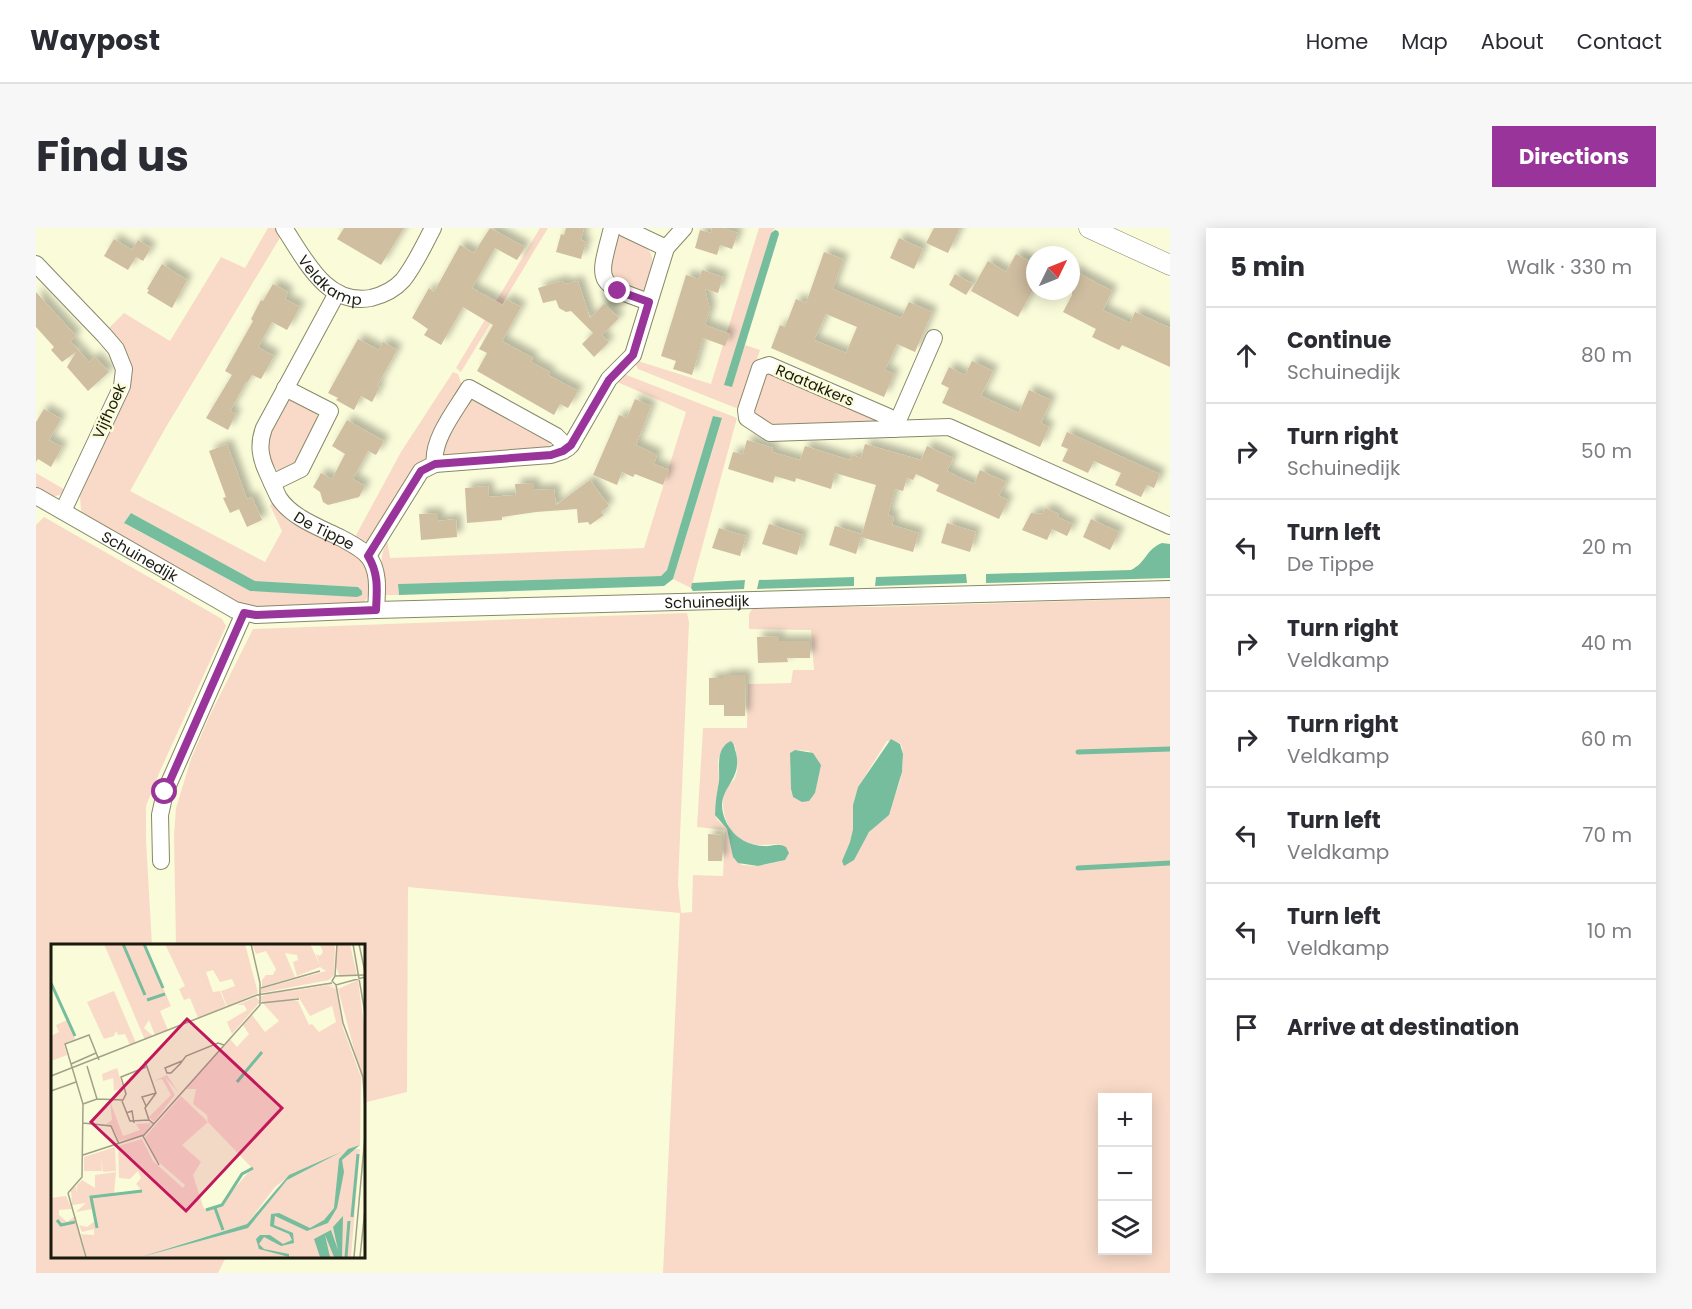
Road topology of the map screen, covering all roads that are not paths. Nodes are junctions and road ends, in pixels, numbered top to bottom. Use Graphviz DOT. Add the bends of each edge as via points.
graph roads {
  1 [pos="284,228"];
  2 [pos="433,228"];
  3 [pos="612,228"];
  4 [pos="624,228"];
  5 [pos="684,228"];
  6 [pos="1089,228"];
  7 [pos="666,248"];
  8 [pos="36,264"];
  9 [pos="1170,265"];
  10 [pos="337,293"];
  11 [pos="649,302"];
  12 [pos="934,338"];
  13 [pos="285,388"];
  14 [pos="894,426"];
  15 [pos="568,448"];
  16 [pos="435,464"];
  17 [pos="272,483"];
  18 [pos="36,496"];
  19 [pos="63,511"];
  20 [pos="1170,526"];
  21 [pos="368,556"];
  22 [pos="1170,589"];
  23 [pos="376,610"];
  24 [pos="244,613"];
  25 [pos="161,861"];
  1 -- 10 [label="street, Veldkamp" via="321,282"];
  2 -- 10 [label="street, Veldkamp" via="408,273 394,288 366,298"];
  3 -- 11 [label="street" via="601,268 604,278 611,288"];
  4 -- 7 [label="street"];
  5 -- 7 [label="street"];
  6 -- 9 [label="street"];
  7 -- 11 [label="street"];
  8 -- 19 [label="street, Vijfhoek" via="104,335 124,369 122,386"];
  10 -- 13 [label="street, De Tippe"];
  11 -- 15 [label="street" via="633,355 609,380"];
  12 -- 14 [label="street"];
  13 -- 17 [label="street, De Tippe" via="261,436 260,454"];
  13 -- 17 [label="street" via="330,411 301,469"];
  14 -- 14 [label="street, Raatakkers" via="770,433 747,418 746,410 760,368 769,365 889,417"];
  14 -- 20 [label="street, Raatakkers" via="949,428"];
  15 -- 16 [label="street" via="551,455"];
  15 -- 16 [label="street" via="556,436 469,388 437,442"];
  16 -- 21 [label="street" via="421,471"];
  17 -- 21 [label="street, De Tippe" via="292,511"];
  18 -- 19 [label="street, Schuinedijk"];
  19 -- 24 [label="street, Schuinedijk"];
  21 -- 23 [label="street, De Tippe" via="377,579"];
  22 -- 23 [label="street, Schuinedijk"];
  23 -- 24 [label="street, Schuinedijk"];
  24 -- 25 [label="street" via="165,792 160,815"];
}
